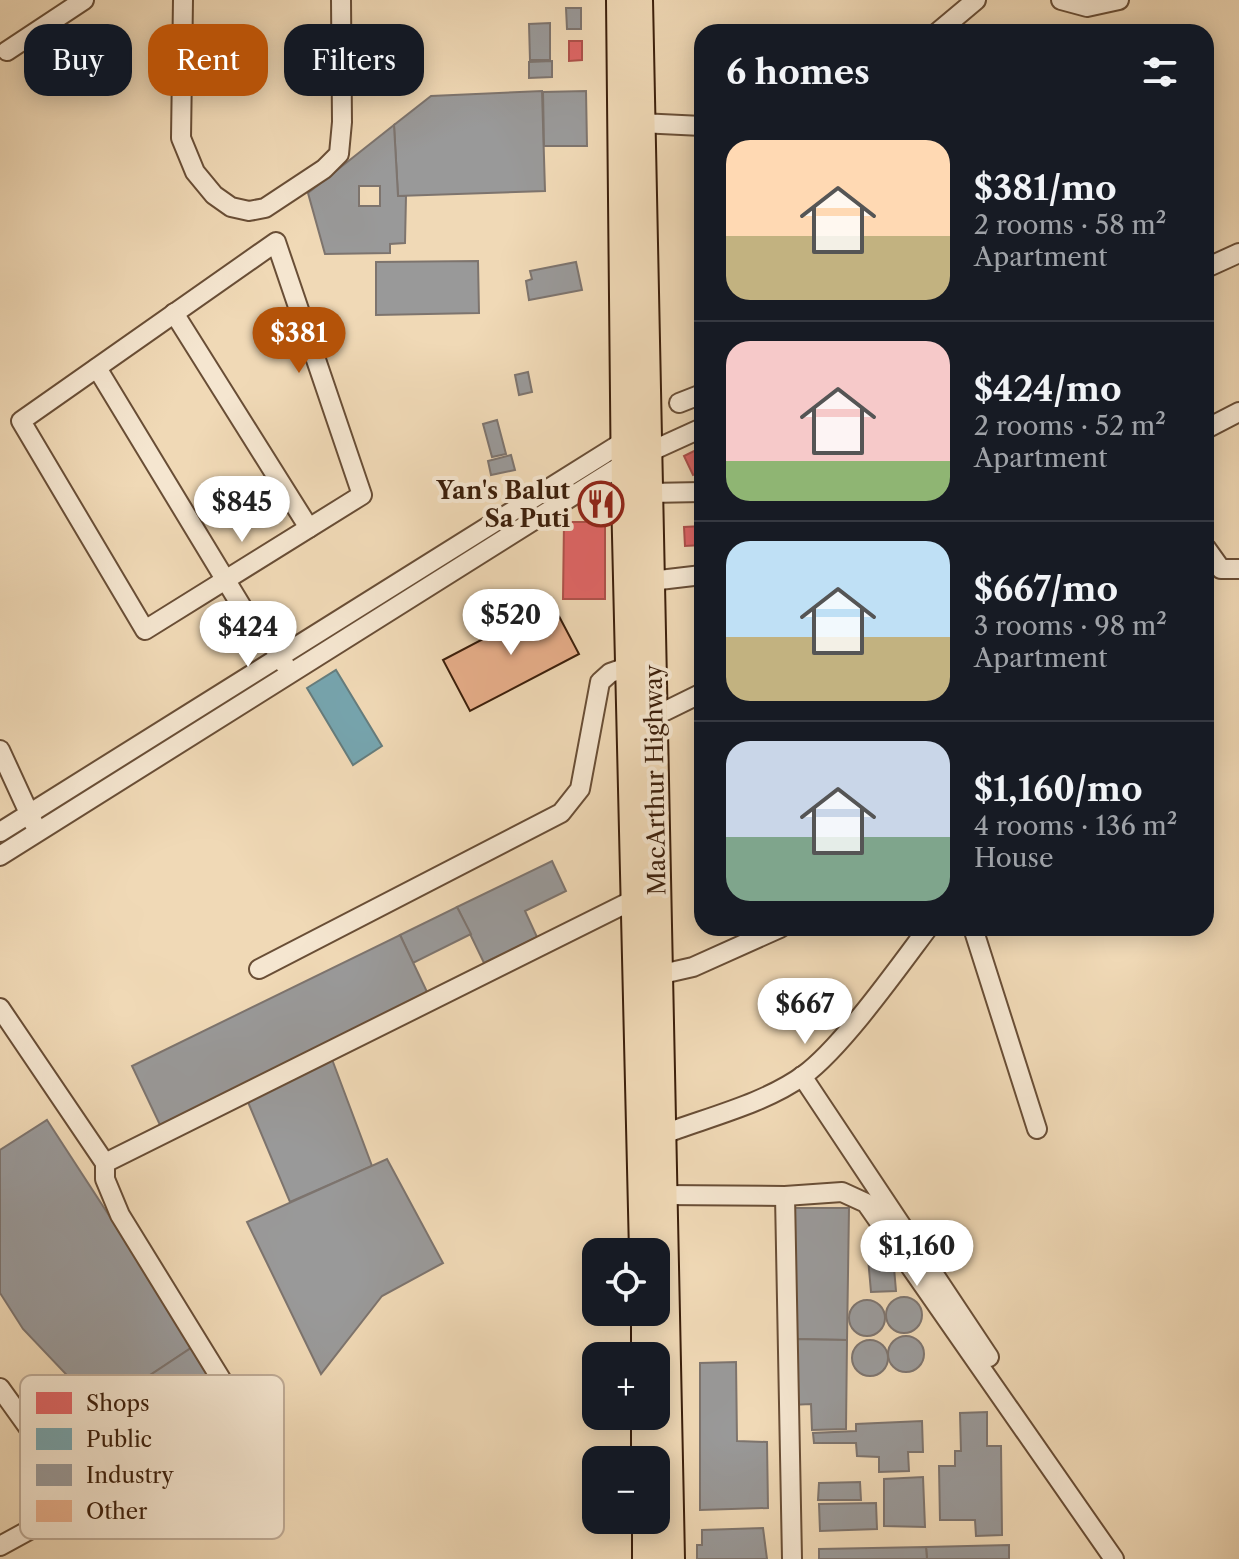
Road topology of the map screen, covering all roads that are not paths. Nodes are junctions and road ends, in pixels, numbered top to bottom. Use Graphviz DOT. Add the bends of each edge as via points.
graph roads {
  1 [pos="84,0"];
  2 [pos="183,0"];
  3 [pos="341,0"];
  4 [pos="620,0"];
  5 [pos="639,0"];
  6 [pos="976,0"];
  7 [pos="1061,0"];
  8 [pos="1119,0"];
  9 [pos="948,24"];
  10 [pos="7,51"];
  11 [pos="631,123"];
  12 [pos="694,126"];
  13 [pos="1239,253"];
  14 [pos="1214,264"];
  15 [pos="174,313"];
  16 [pos="97,368"];
  17 [pos="694,397"];
  18 [pos="679,403"];
  19 [pos="1239,412"];
  20 [pos="1214,425"];
  21 [pos="694,430"];
  22 [pos="637,445"];
  23 [pos="694,492"];
  24 [pos="649,493"];
  25 [pos="309,528"];
  26 [pos="1214,560"];
  27 [pos="1233,570"];
  28 [pos="694,576"];
  29 [pos="225,580"];
  30 [pos="651,581"];
  31 [pos="630,666"];
  32 [pos="280,668"];
  33 [pos="694,697"];
  34 [pos="644,722"];
  35 [pos="0,750"];
  36 [pos="30,814"];
  37 [pos="0,832"];
  38 [pos="38,832"];
  39 [pos="0,856"];
  40 [pos="637,898"];
  41 [pos="647,924"];
  42 [pos="764,936"];
  43 [pos="922,936"];
  44 [pos="976,936"];
  45 [pos="259,969"];
  46 [pos="647,977"];
  47 [pos="0,1008"];
  48 [pos="802,1076"];
  49 [pos="1037,1129"];
  50 [pos="661,1135"];
  51 [pos="105,1163"];
  52 [pos="663,1195"];
  53 [pos="785,1196"];
  54 [pos="643,1238"];
  55 [pos="219,1375"];
  56 [pos="0,1388"];
  57 [pos="20,1416"];
  58 [pos="1067,1475"];
  59 [pos="20,1533"];
  60 [pos="646,1534"];
  61 [pos="1,1543"];
  62 [pos="646,1559"];
  63 [pos="671,1559"];
  64 [pos="792,1559"];
  65 [pos="1114,1559"];
  1 -- 10 [label="street"];
  2 -- 3 [label="street" via="181,138 195,172 214,195 249,211 279,200 339,154"];
  4 -- 11 [label="highway, MacArthur Highway"];
  5 -- 11 [label="highway, MacArthur Highway"];
  6 -- 9 [label="street"];
  7 -- 8 [label="street" via="1087,7"];
  11 -- 12 [label="street"];
  11 -- 22 [label="highway, MacArthur Highway"];
  13 -- 14 [label="street"];
  15 -- 16 [label="street"];
  15 -- 25 [label="street"];
  15 -- 25 [label="street" via="276,242 362,495"];
  16 -- 29 [label="street"];
  16 -- 29 [label="street" via="21,421 145,630"];
  17 -- 18 [label="street"];
  19 -- 20 [label="street"];
  21 -- 22 [label="street"];
  22 -- 24 [label="highway, MacArthur Highway"];
  22 -- 31 [label="highway, MacArthur Highway"];
  22 -- 32 [label="street"];
  23 -- 24 [label="street"];
  24 -- 30 [label="highway, MacArthur Highway"];
  25 -- 29 [label="street"];
  26 -- 27 [label="street"];
  28 -- 30 [label="street"];
  29 -- 32 [label="street" via="245,612 247,627"];
  30 -- 34 [label="highway, MacArthur Highway"];
  31 -- 34 [label="highway, MacArthur Highway"];
  31 -- 45 [label="street" via="600,682 580,789 561,813"];
  32 -- 36 [label="street"];
  32 -- 38 [label="street"];
  33 -- 34 [label="street"];
  34 -- 40 [label="highway, MacArthur Highway"];
  34 -- 41 [label="highway, MacArthur Highway"];
  35 -- 36 [label="street"];
  36 -- 37 [label="street"];
  36 -- 38 [label="street"];
  38 -- 39 [label="street"];
  40 -- 41 [label="highway, MacArthur Highway"];
  40 -- 51 [label="street"];
  41 -- 46 [label="highway, MacArthur Highway"];
  42 -- 46 [label="street" via="729,954"];
  43 -- 48 [label="street"];
  44 -- 49 [label="street"];
  46 -- 50 [label="highway, MacArthur Highway"];
  46 -- 54 [label="highway, MacArthur Highway"];
  47 -- 51 [label="street"];
  48 -- 50 [label="street" via="770,1094"];
  48 -- 58 [label="street"];
  50 -- 52 [label="highway, MacArthur Highway"];
  51 -- 55 [label="street" via="105,1179 120,1215"];
  52 -- 53 [label="street"];
  52 -- 63 [label="highway, MacArthur Highway"];
  53 -- 64 [label="street"];
  53 -- 65 [label="street" via="842,1192 875,1213"];
  56 -- 57 [label="street"];
  59 -- 61 [label="street"];
  60 -- 62 [label="highway"];
}
